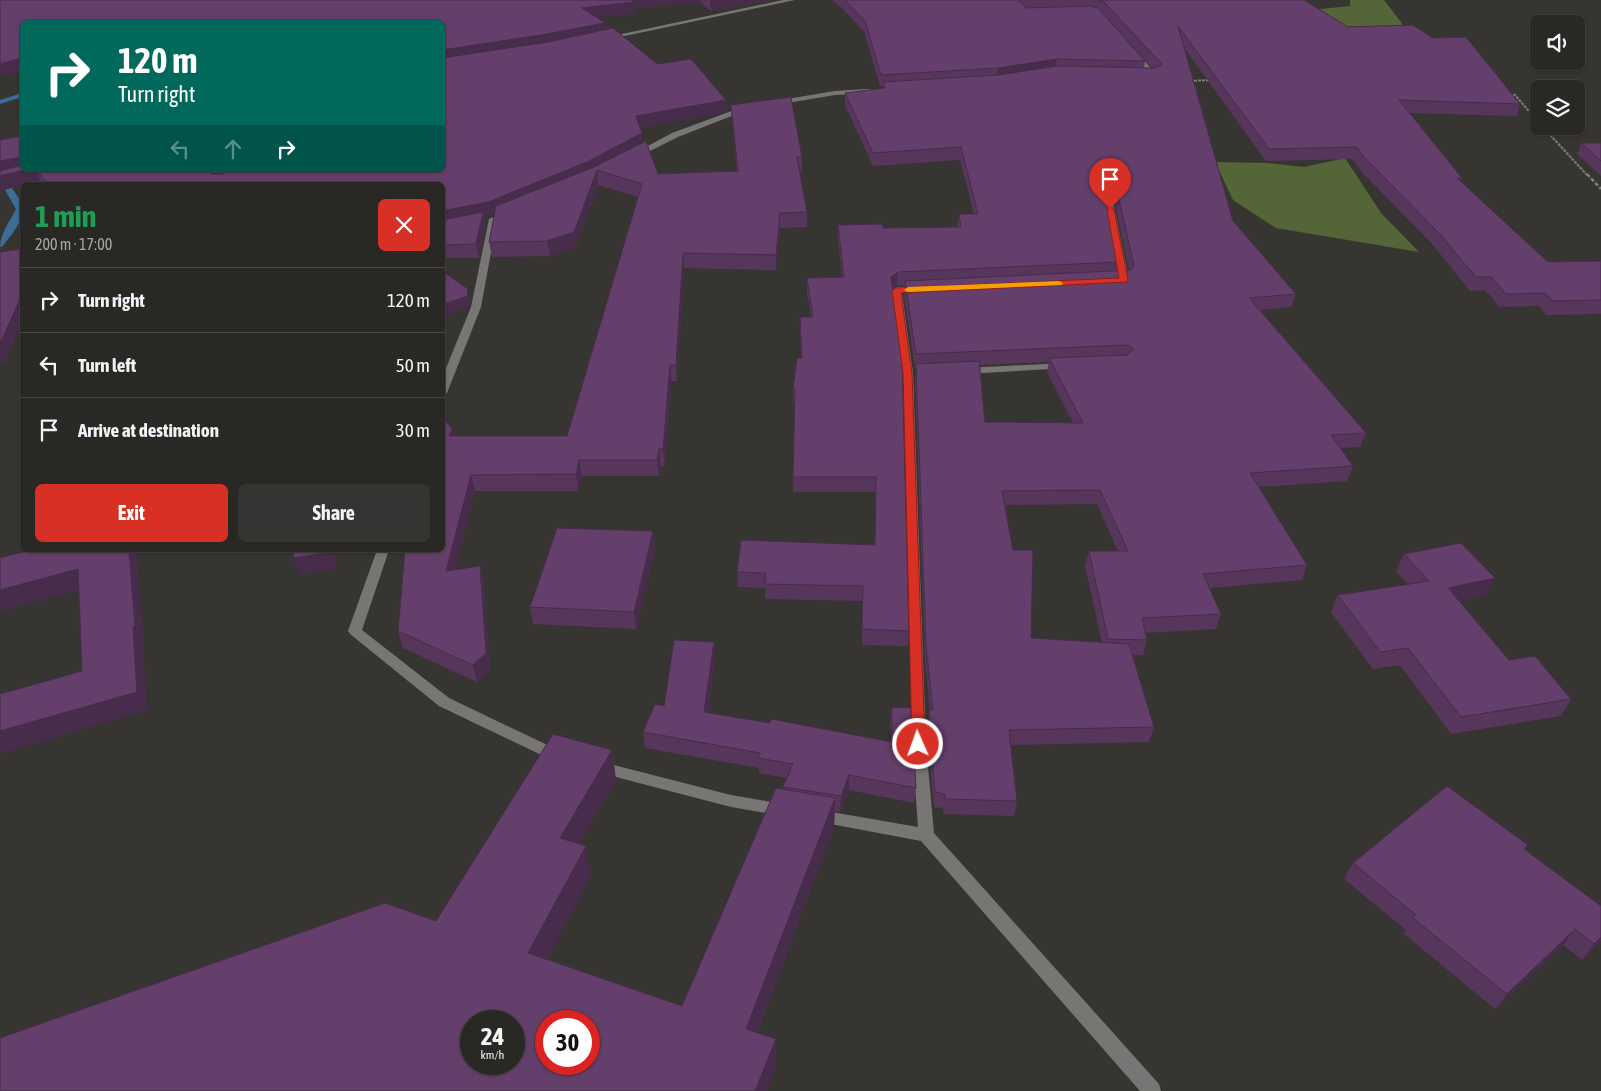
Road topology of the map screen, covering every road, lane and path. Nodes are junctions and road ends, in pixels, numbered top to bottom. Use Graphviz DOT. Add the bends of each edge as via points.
graph roads {
  1 [pos="792,0"];
  2 [pos="596,40"];
  3 [pos="1124,42"];
  4 [pos="1144,76"];
  5 [pos="1154,76"];
  6 [pos="1212,80"];
  7 [pos="881,90"];
  8 [pos="1506,95"];
  9 [pos="767,104"];
  10 [pos="757,106"];
  11 [pos="1530,112"];
  12 [pos="1550,135"];
  13 [pos="625,161"];
  14 [pos="1601,189"];
  15 [pos="1107,191"];
  16 [pos="520,208"];
  17 [pos="1104,281"];
  18 [pos="936,288"];
  19 [pos="1075,366"];
  20 [pos="957,371"];
  21 [pos="445,385"];
  22 [pos="382,552"];
  23 [pos="926,835"];
  24 [pos="1152,1091"];
  1 -- 2 [label="street"];
  3 -- 5 [label="street"];
  4 -- 5 [label="street"];
  5 -- 6 [label="path" via="1184,81"];
  7 -- 9 [label="street" via="835,93"];
  8 -- 11 [label="path" via="1516,95"];
  10 -- 13 [label="street" via="674,135"];
  12 -- 14 [label="path"];
  15 -- 17 [label="street" via="1124,280"];
  16 -- 21 [label="street" via="489,220 476,307"];
  18 -- 23 [label="street" via="896,290 912,373 918,744"];
  19 -- 20 [label="street"];
  22 -- 23 [label="street" via="355,631 444,702 557,756 731,801"];
  23 -- 24 [label="street"];
}
